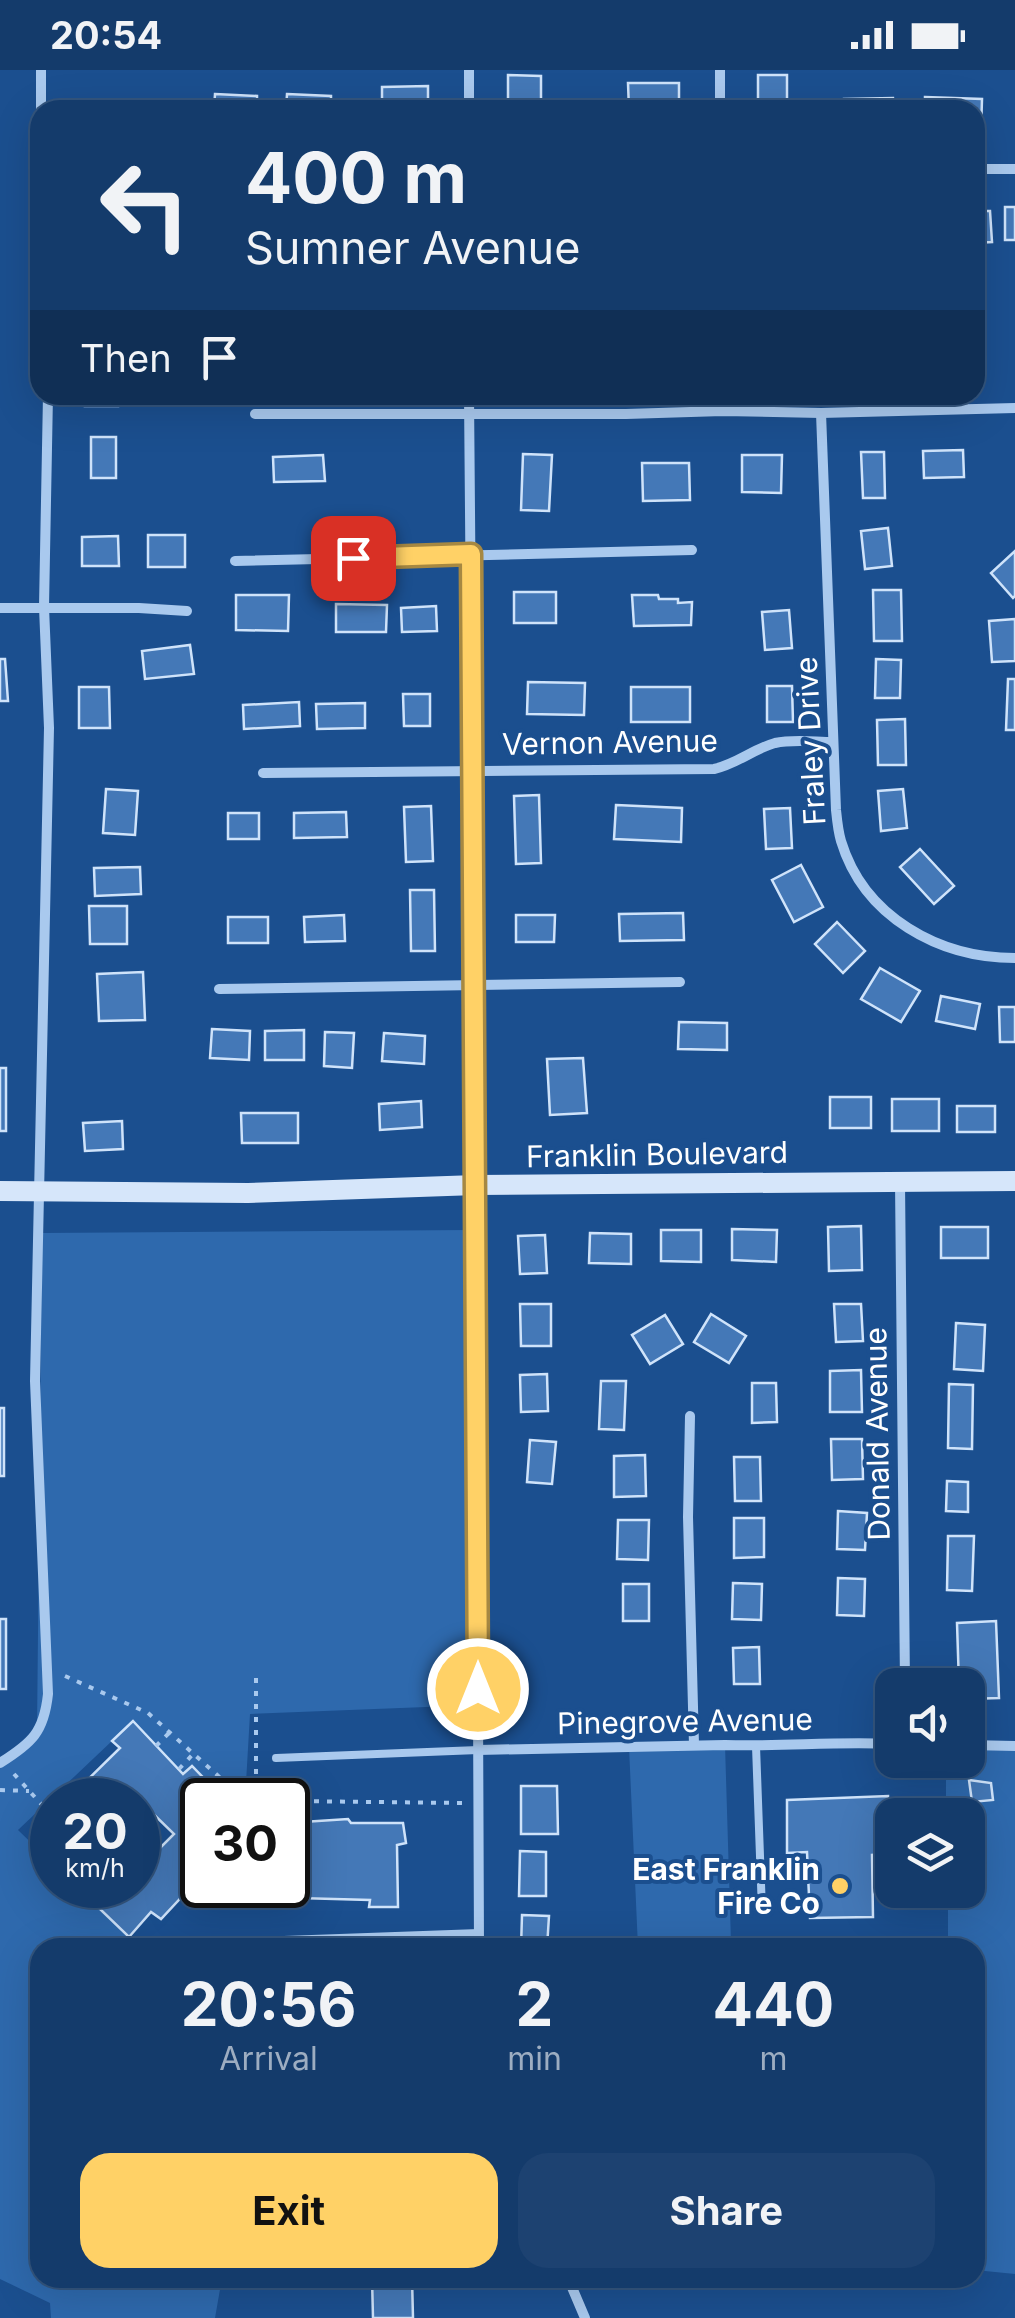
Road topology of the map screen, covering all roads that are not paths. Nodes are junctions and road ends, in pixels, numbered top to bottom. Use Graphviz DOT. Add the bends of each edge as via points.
graph roads {
  1 [pos="40,70"];
  2 [pos="469,70"];
  3 [pos="720,70"];
  4 [pos="41,100"];
  5 [pos="468,100"];
  6 [pos="720,100"];
  7 [pos="985,168"];
  8 [pos="1015,168"];
  9 [pos="48,405"];
  10 [pos="469,405"];
  11 [pos="723,405"];
  12 [pos="1015,408"];
  13 [pos="723,411"];
  14 [pos="822,413"];
  15 [pos="255,414"];
  16 [pos="469,415"];
  17 [pos="692,550"];
  18 [pos="471,554"];
  19 [pos="235,561"];
  20 [pos="44,607"];
  21 [pos="0,608"];
  22 [pos="187,612"];
  23 [pos="833,742"];
  24 [pos="471,770"];
  25 [pos="262,773"];
  26 [pos="1015,958"];
  27 [pos="680,982"];
  28 [pos="473,984"];
  29 [pos="218,989"];
  30 [pos="1015,1181"];
  31 [pos="900,1182"];
  32 [pos="476,1185"];
  33 [pos="0,1191"];
  34 [pos="40,1191"];
  35 [pos="690,1416"];
  36 [pos="905,1668"];
  37 [pos="875,1743"];
  38 [pos="694,1745"];
  39 [pos="756,1746"];
  40 [pos="985,1746"];
  41 [pos="1015,1746"];
  42 [pos="478,1750"];
  43 [pos="276,1758"];
  44 [pos="0,1763"];
  45 [pos="762,1911"];
  46 [pos="479,1933"];
  47 [pos="340,1938"];
  48 [pos="479,1938"];
  49 [pos="572,2288"];
  50 [pos="584,2318"];
  1 -- 4 [label="street"];
  2 -- 5 [label="street"];
  3 -- 6 [label="street"];
  7 -- 8 [label="street"];
  9 -- 20 [label="street"];
  10 -- 16 [label="street"];
  11 -- 13 [label="street"];
  12 -- 14 [label="street"];
  13 -- 14 [label="street"];
  13 -- 16 [label="street"];
  14 -- 23 [label="street, Fraley Drive"];
  15 -- 16 [label="street"];
  16 -- 18 [label="street"];
  17 -- 18 [label="street"];
  18 -- 19 [label="street"];
  18 -- 24 [label="street"];
  20 -- 21 [label="street"];
  20 -- 22 [label="street"];
  20 -- 34 [label="street" via="49,728"];
  23 -- 24 [label="street, Vernon Avenue" via="779,742 714,769"];
  23 -- 26 [label="street, Fraley Drive" via="841,840 854,874 878,906 939,945"];
  24 -- 25 [label="street, Vernon Avenue"];
  24 -- 28 [label="street"];
  27 -- 28 [label="street"];
  28 -- 29 [label="street"];
  28 -- 32 [label="street"];
  30 -- 31 [label="street, Franklin Boulevard"];
  31 -- 32 [label="street, Franklin Boulevard"];
  31 -- 36 [label="street, Donald Avenue"];
  32 -- 34 [label="street, Franklin Boulevard"];
  32 -- 42 [label="street"];
  33 -- 34 [label="street, Franklin Boulevard"];
  34 -- 44 [label="street" via="36,1380 48,1694 34,1739"];
  35 -- 38 [label="street"];
  37 -- 39 [label="street, Pinegrove Avenue"];
  38 -- 39 [label="street, Pinegrove Avenue"];
  38 -- 42 [label="street, Pinegrove Avenue"];
  39 -- 45 [label="lane"];
  40 -- 41 [label="street"];
  42 -- 43 [label="lane"];
  42 -- 46 [label="street"];
  46 -- 47 [label="lane"];
  46 -- 48 [label="street"];
  49 -- 50 [label="street"];
}
